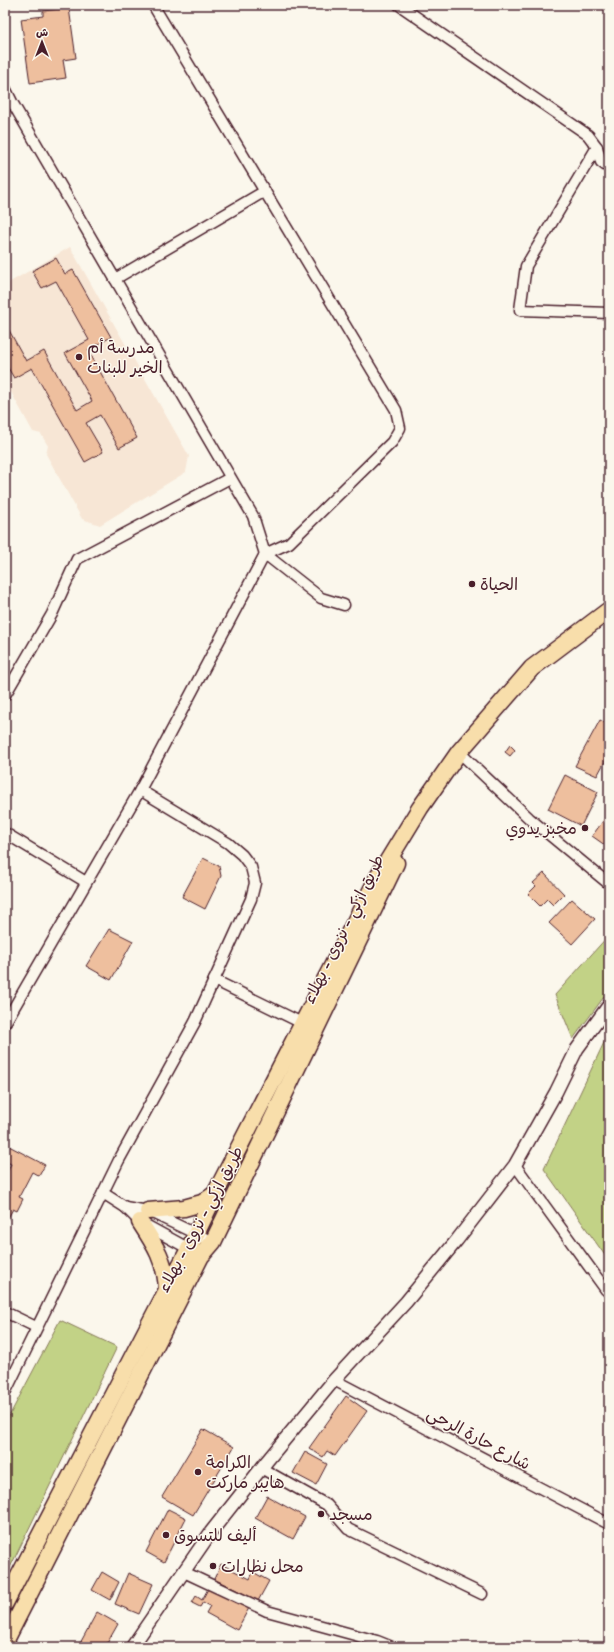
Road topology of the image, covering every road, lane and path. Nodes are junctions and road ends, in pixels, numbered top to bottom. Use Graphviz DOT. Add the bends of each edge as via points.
graph roads {
  1 [pos="153,5"];
  2 [pos="399,5"];
  3 [pos="5,88"];
  4 [pos="597,147"];
  5 [pos="609,168"];
  6 [pos="265,191"];
  7 [pos="115,279"];
  8 [pos="609,313"];
  9 [pos="230,478"];
  10 [pos="265,554"];
  11 [pos="344,605"];
  12 [pos="609,610"];
  13 [pos="5,695"];
  14 [pos="459,752"];
  15 [pos="140,790"];
  16 [pos="5,833"];
  17 [pos="86,882"];
  18 [pos="609,884"];
  19 [pos="214,980"];
  20 [pos="609,1005"];
  21 [pos="5,1023"];
  22 [pos="310,1027"];
  23 [pos="515,1165"];
  24 [pos="103,1192"];
  25 [pos="215,1194"];
  26 [pos="144,1217"];
  27 [pos="197,1235"];
  28 [pos="213,1242"];
  29 [pos="195,1252"];
  30 [pos="167,1290"];
  31 [pos="606,1290"];
  32 [pos="5,1312"];
  33 [pos="36,1327"];
  34 [pos="334,1380"];
  35 [pos="5,1393"];
  36 [pos="261,1468"];
  37 [pos="609,1524"];
  38 [pos="184,1572"];
  39 [pos="482,1594"];
  40 [pos="5,1603"];
  41 [pos="5,1642"];
  42 [pos="132,1647"];
  43 [pos="392,1647"];
  1 -- 6 [label="street"];
  2 -- 4 [label="street" via="588,135"];
  3 -- 7 [label="street"];
  4 -- 5 [label="street" via="601,162"];
  4 -- 8 [label="street" via="526,266 520,310"];
  6 -- 7 [label="street"];
  6 -- 10 [label="street" via="396,410 400,428 392,442 289,543"];
  7 -- 9 [label="street"];
  9 -- 10 [label="street" via="253,516"];
  9 -- 13 [label="street" via="77,559 52,614"];
  10 -- 11 [label="street" via="322,598"];
  10 -- 15 [label="street"];
  12 -- 14 [label="main road, طريق ازكي - نزوى - بهلاء" via="532,668"];
  14 -- 18 [label="street" via="529,818"];
  14 -- 22 [label="main road, طريق ازكي - نزوى - بهلاء" via="420,808 386,886"];
  15 -- 17 [label="street"];
  15 -- 19 [label="street" via="228,843 251,867 255,883 251,899"];
  16 -- 17 [label="street"];
  17 -- 21 [label="street"];
  19 -- 22 [label="street"];
  19 -- 24 [label="street" via="195,1022"];
  20 -- 23 [label="street" via="577,1049"];
  22 -- 25 [label="main road, طريق ازكي - نزوى - بهلاء"];
  22 -- 28 [label="main road, طريق ازكي - نزوى - بهلاء"];
  23 -- 31 [label="street"];
  23 -- 34 [label="street" via="406,1302"];
  24 -- 26 [label="street"];
  24 -- 33 [label="street"];
  25 -- 26 [label="main road" via="202,1203"];
  25 -- 27 [label="main road, طريق ازكي - نزوى - بهلاء"];
  26 -- 27 [label="street"];
  26 -- 29 [label="street"];
  26 -- 30 [label="main road" via="164,1265"];
  27 -- 28 [label="street"];
  27 -- 29 [label="main road, طريق ازكي - نزوى - بهلاء"];
  28 -- 29 [label="main road, طريق ازكي - نزوى - بهلاء"];
  29 -- 30 [label="main road, طريق ازكي - نزوى - بهلاء"];
  29 -- 41 [label="main road, طريق ازكي - نزوى - بهلاء"];
  30 -- 40 [label="main road, طريق ازكي - نزوى - بهلاء"];
  32 -- 33 [label="street"];
  33 -- 35 [label="street"];
  34 -- 36 [label="street"];
  34 -- 37 [label="street, شارع حارة الرحى"];
  36 -- 38 [label="street" via="211,1532"];
  36 -- 39 [label="street" via="327,1505 348,1529"];
  38 -- 42 [label="street"];
  38 -- 43 [label="street" via="267,1611"];
}
